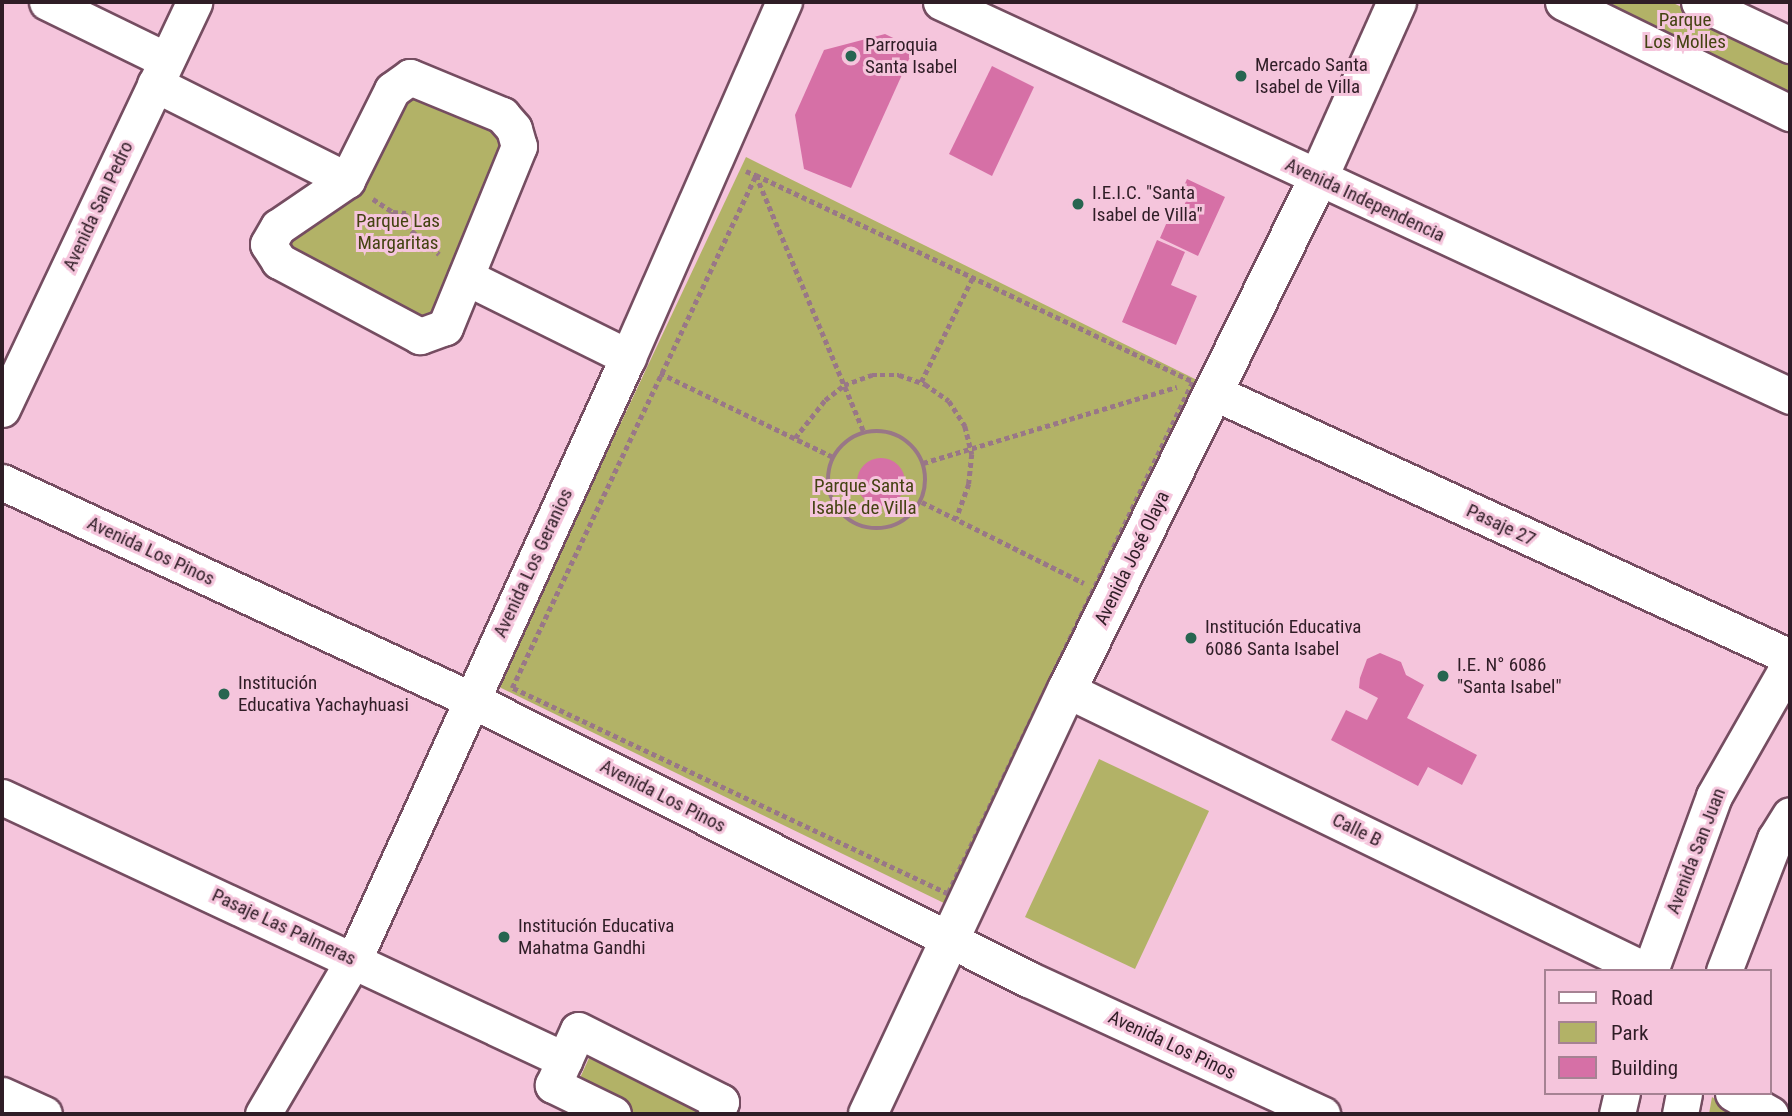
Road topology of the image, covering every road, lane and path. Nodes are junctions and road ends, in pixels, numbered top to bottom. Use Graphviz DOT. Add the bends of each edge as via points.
graph roads {
  1 [pos="47,2"];
  2 [pos="194,2"];
  3 [pos="784,2"];
  4 [pos="941,2"];
  5 [pos="1397,2"];
  6 [pos="1563,2"];
  7 [pos="1699,2"];
  8 [pos="1790,45"];
  9 [pos="160,72"];
  10 [pos="1790,113"];
  11 [pos="715,157"];
  12 [pos="756,175"];
  13 [pos="1318,178"];
  14 [pos="347,180"];
  15 [pos="405,225"];
  16 [pos="466,277"];
  17 [pos="972,279"];
  18 [pos="628,357"];
  19 [pos="662,373"];
  20 [pos="921,382"];
  21 [pos="844,385"];
  22 [pos="1203,387"];
  23 [pos="1790,396"];
  24 [pos="2,409"];
  25 [pos="864,432"];
  26 [pos="794,438"];
  27 [pos="971,449"];
  28 [pos="834,457"];
  29 [pos="923,463"];
  30 [pos="2,482"];
  31 [pos="922,502"];
  32 [pos="957,519"];
  33 [pos="1104,592"];
  34 [pos="1790,660"];
  35 [pos="1066,690"];
  36 [pos="470,699"];
  37 [pos="2,797"];
  38 [pos="1790,815"];
  39 [pos="951,941"];
  40 [pos="354,959"];
  41 [pos="1645,969"];
  42 [pos="1650,969"];
  43 [pos="1725,969"];
  44 [pos="565,1060"];
  45 [pos="2,1094"];
  46 [pos="1622,1095"];
  47 [pos="1685,1095"];
  48 [pos="1737,1095"];
  49 [pos="44,1114"];
  50 [pos="263,1114"];
  51 [pos="613,1114"];
  52 [pos="716,1114"];
  53 [pos="868,1114"];
  54 [pos="1322,1114"];
  55 [pos="1617,1114"];
  56 [pos="1680,1114"];
  57 [pos="1770,1114"];
  1 -- 9 [label="street"];
  2 -- 9 [label="street, Avenida San Pedro"];
  3 -- 11 [label="street, Avenida Los Geranios"];
  4 -- 13 [label="street, Avenida Independencia"];
  5 -- 13 [label="main road, Avenida José Olaya"];
  6 -- 10 [label="street"];
  7 -- 8 [label="street"];
  9 -- 14 [label="street"];
  9 -- 24 [label="street, Avenida San Pedro"];
  11 -- 12 [label="path"];
  11 -- 18 [label="street, Avenida Los Geranios"];
  12 -- 17 [label="path"];
  12 -- 19 [label="path"];
  12 -- 21 [label="path"];
  13 -- 22 [label="main road, Avenida José Olaya"];
  13 -- 23 [label="street, Avenida Independencia"];
  14 -- 16 [label="street" via="278,227 268,244 279,261 420,336 445,327"];
  14 -- 16 [label="street" via="392,90 410,77 502,115 514,129 519,146"];
  15 -- 16 [label="path"];
  16 -- 18 [label="street"];
  17 -- 20 [label="path"];
  17 -- 22 [label="path"];
  18 -- 19 [label="path"];
  18 -- 36 [label="street, Avenida Los Geranios"];
  19 -- 26 [label="path"];
  19 -- 33 [label="path" via="512,688 948,894"];
  20 -- 21 [label="path" via="900,375 873,375"];
  20 -- 27 [label="path" via="949,401 965,426"];
  21 -- 25 [label="path"];
  21 -- 26 [label="path" via="825,400"];
  22 -- 27 [label="path"];
  22 -- 33 [label="main road, Avenida José Olaya"];
  22 -- 33 [label="path"];
  22 -- 34 [label="street, Pasaje 27"];
  25 -- 28 [label="path" via="850,439"];
  25 -- 29 [label="path" via="895,434 909,443"];
  26 -- 28 [label="path"];
  27 -- 29 [label="path"];
  27 -- 32 [label="path" via="969,484"];
  28 -- 31 [label="path" via="828,479 830,494 837,509 862,527 895,527"];
  29 -- 31 [label="path" via="926,489"];
  30 -- 36 [label="street, Avenida Los Pinos"];
  31 -- 32 [label="path"];
  32 -- 33 [label="path"];
  33 -- 35 [label="main road, Avenida José Olaya"];
  34 -- 42 [label="street, Avenida San Juan" via="1714,796"];
  35 -- 39 [label="main road, Avenida José Olaya"];
  35 -- 41 [label="street, Calle B"];
  36 -- 39 [label="street, Avenida Los Pinos"];
  36 -- 40 [label="street, Avenida Los Geranios"];
  37 -- 40 [label="street, Pasaje Las Palmeras"];
  38 -- 43 [label="street" via="1774,839"];
  39 -- 53 [label="main road, Avenida José Olaya"];
  39 -- 54 [label="street, Avenida Los Pinos"];
  40 -- 44 [label="street, Pasaje Las Palmeras"];
  40 -- 50 [label="street, Avenida Los Geranios"];
  44 -- 51 [label="street" via="553,1085"];
  44 -- 52 [label="street" via="578,1030 721,1102"];
  45 -- 49 [label="street"];
  46 -- 55 [label="street"];
  47 -- 56 [label="street"];
  48 -- 57 [label="street"];
}
